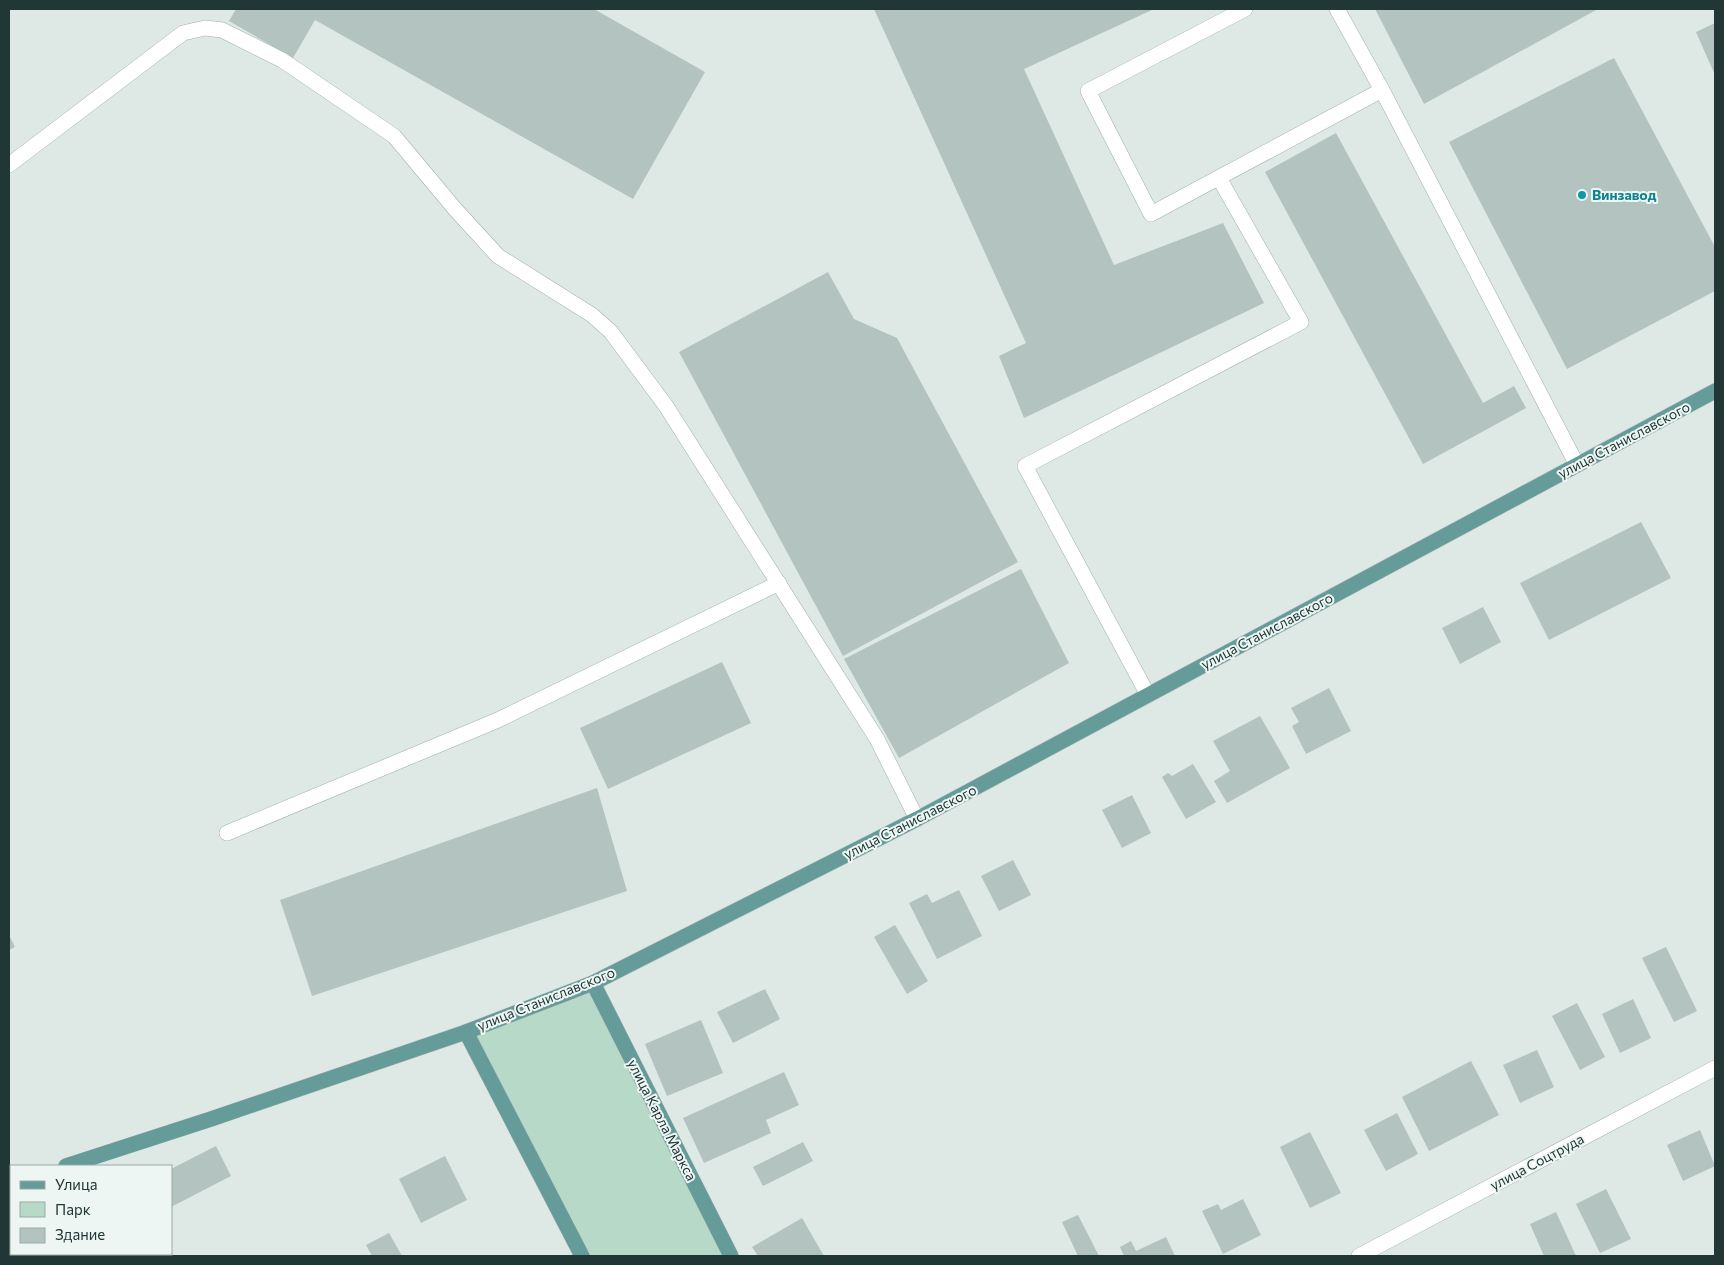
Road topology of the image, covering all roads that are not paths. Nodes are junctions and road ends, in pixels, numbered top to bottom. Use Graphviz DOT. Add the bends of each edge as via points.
graph roads {
  1 [pos="1245,9"];
  2 [pos="1337,9"];
  3 [pos="1382,90"];
  4 [pos="9,165"];
  5 [pos="1220,178"];
  6 [pos="1715,390"];
  7 [pos="1577,465"];
  8 [pos="779,583"];
  9 [pos="1148,695"];
  10 [pos="917,819"];
  11 [pos="227,833"];
  12 [pos="593,983"];
  13 [pos="466,1032"];
  14 [pos="1715,1068"];
  15 [pos="69,1165"];
  16 [pos="582,1256"];
  17 [pos="730,1256"];
  18 [pos="1359,1256"];
  1 -- 5 [label="street" via="1088,91 1151,214"];
  2 -- 3 [label="street"];
  3 -- 5 [label="street"];
  3 -- 7 [label="street"];
  4 -- 8 [label="street" via="182,33 205,28 222,30 282,60 394,136 498,256 603,323 666,406"];
  5 -- 9 [label="street" via="1301,322 1025,466"];
  6 -- 7 [label="main road, улица Станиславского"];
  7 -- 9 [label="main road, улица Станиславского"];
  8 -- 10 [label="street" via="877,739"];
  8 -- 11 [label="street" via="498,720"];
  9 -- 10 [label="main road, улица Станиславского"];
  10 -- 12 [label="main road, улица Станиславского"];
  12 -- 13 [label="main road, улица Станиславского"];
  12 -- 17 [label="main road, улица Карла Маркса"];
  13 -- 15 [label="main road, улица Станиславского"];
  13 -- 16 [label="main road"];
  14 -- 18 [label="street, улица Соцтруда"];
}
